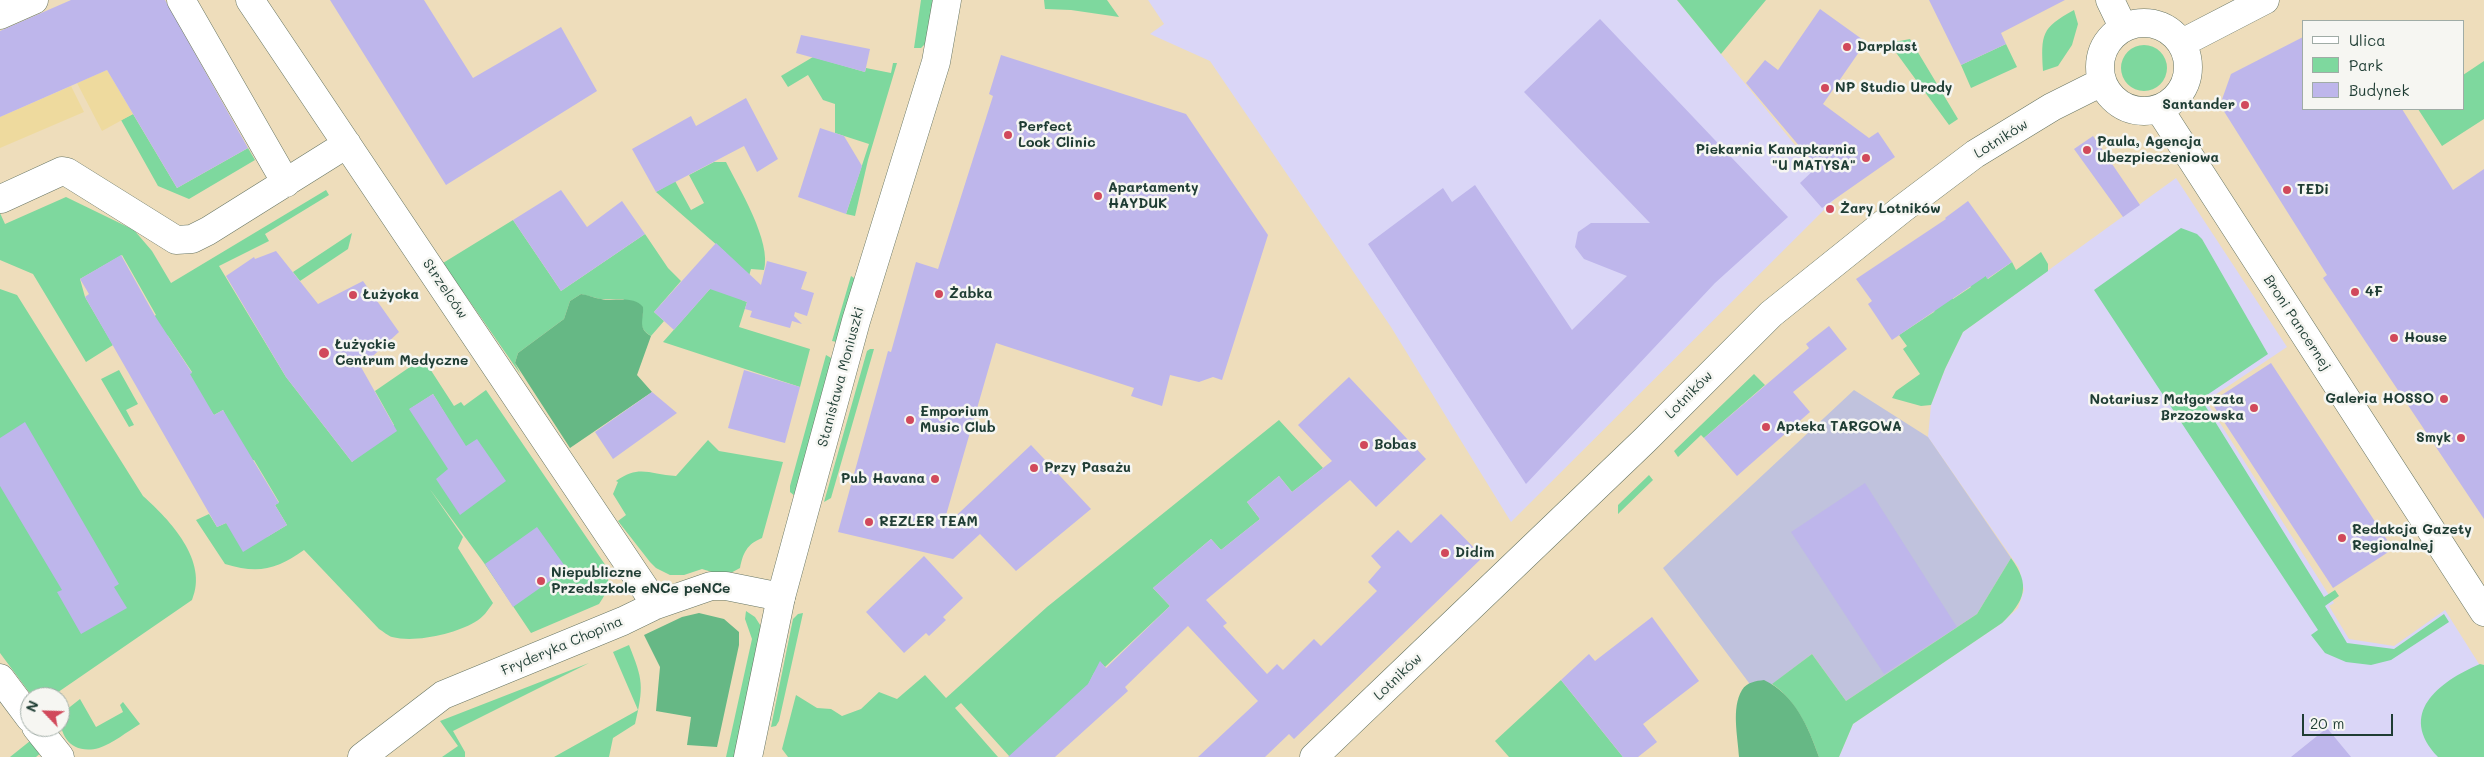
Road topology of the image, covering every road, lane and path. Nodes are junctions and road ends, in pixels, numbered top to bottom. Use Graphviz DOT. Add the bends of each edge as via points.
graph roads {
  1 [pos="34,0"];
  2 [pos="181,0"];
  3 [pos="250,0"];
  4 [pos="948,0"];
  5 [pos="2110,0"];
  6 [pos="2265,0"];
  7 [pos="0,15"];
  8 [pos="2123,27"];
  9 [pos="2182,43"];
  10 [pos="2102,82"];
  11 [pos="2159,110"];
  12 [pos="347,144"];
  13 [pos="286,184"];
  14 [pos="1,198"];
  15 [pos="781,597"];
  16 [pos="656,604"];
  17 [pos="2484,612"];
  18 [pos="0,678"];
  19 [pos="20,705"];
  20 [pos="44,737"];
  21 [pos="60,757"];
  22 [pos="362,757"];
  23 [pos="748,757"];
  24 [pos="1314,757"];
  1 -- 7 [label="street"];
  2 -- 13 [label="street"];
  3 -- 12 [label="street, Strzelców"];
  4 -- 15 [label="street, Stanisława Moniuszki" via="936,62 856,322"];
  5 -- 8 [label="street"];
  6 -- 9 [label="street"];
  8 -- 9 [label="street" via="2149,22 2173,33"];
  8 -- 10 [label="street" via="2102,51 2099,70"];
  9 -- 11 [label="street" via="2187,55 2186,81 2181,93"];
  10 -- 11 [label="street" via="2108,95 2119,104 2132,110"];
  10 -- 24 [label="street, Lotników" via="2052,107 1974,154 1771,314 1645,440"];
  11 -- 17 [label="street, Broni Pancernej"];
  12 -- 13 [label="street"];
  12 -- 16 [label="street, Strzelców"];
  13 -- 14 [label="street" via="208,231 184,241 176,240 67,172 62,171"];
  15 -- 16 [label="street, Fryderyka Chopina" via="711,586"];
  15 -- 23 [label="street, Stanisława Moniuszki"];
  16 -- 22 [label="street, Fryderyka Chopina" via="623,621 443,695"];
  18 -- 19 [label="street"];
  20 -- 21 [label="street"];
}
